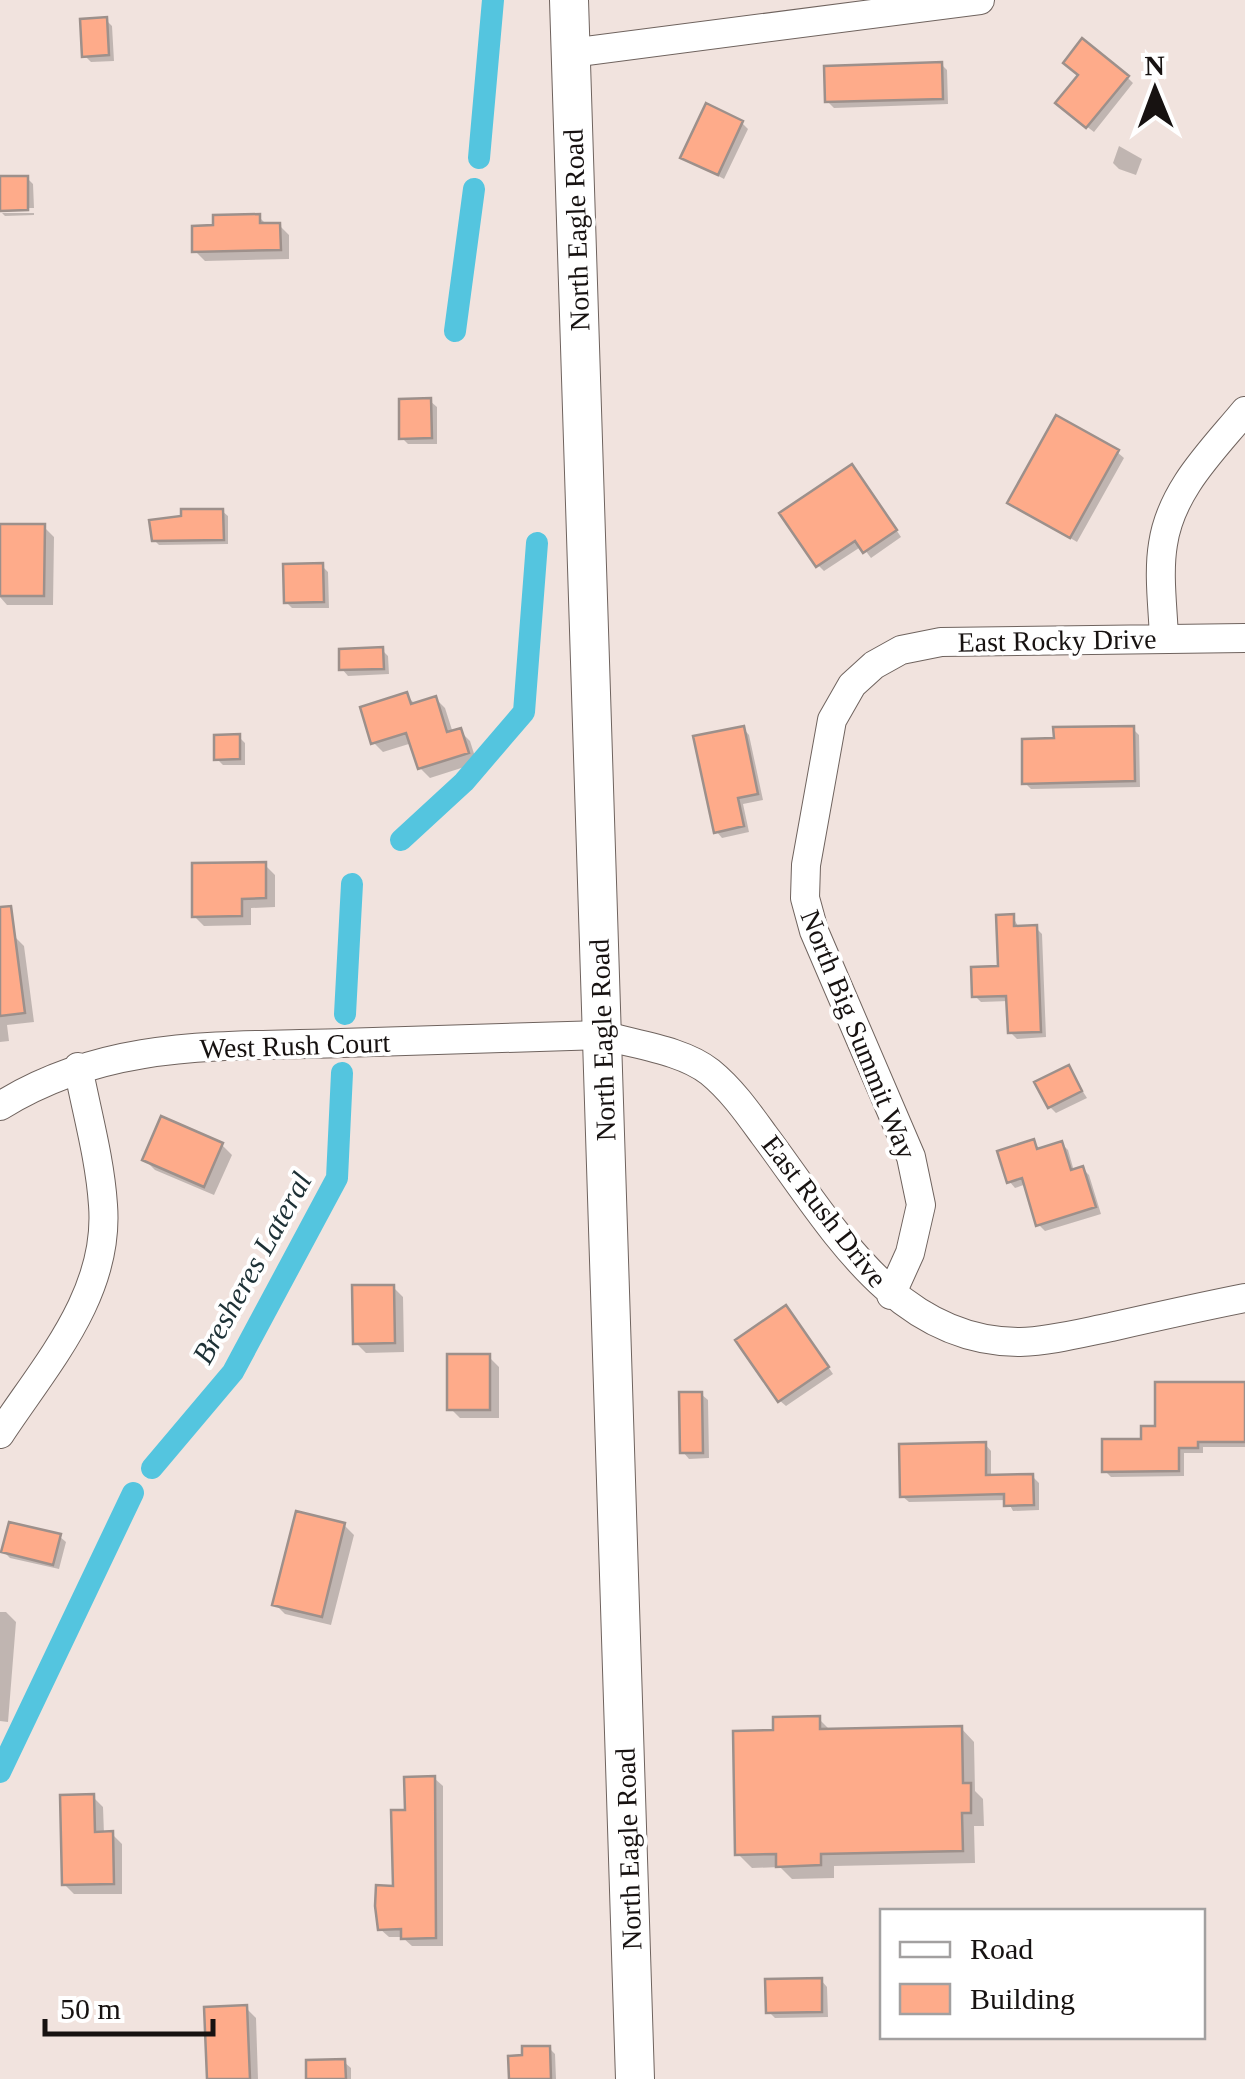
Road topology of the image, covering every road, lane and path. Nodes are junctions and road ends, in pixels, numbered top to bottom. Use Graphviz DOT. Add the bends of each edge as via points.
graph roads {
  1 [pos="569,0"];
  2 [pos="980,0"];
  3 [pos="571,53"];
  4 [pos="1245,411"];
  5 [pos="1164,638"];
  6 [pos="1245,638"];
  7 [pos="874,664"];
  8 [pos="602,1035"];
  9 [pos="78,1068"];
  10 [pos="0,1106"];
  11 [pos="891,1294"];
  12 [pos="1245,1298"];
  13 [pos="0,1434"];
  14 [pos="635,2079"];
  1 -- 3 [label="main road, North Eagle Road"];
  2 -- 3 [label="street"];
  3 -- 8 [label="main road, North Eagle Road"];
  4 -- 5 [label="street" via="1185,484 1170,513 1162,546"];
  5 -- 6 [label="street, East Rocky Drive"];
  5 -- 7 [label="street, East Rocky Drive" via="941,642"];
  7 -- 11 [label="street, North Big Summit Way" via="832,720 805,898 911,1157 921,1205"];
  8 -- 9 [label="street, West Rush Court" via="181,1048"];
  8 -- 11 [label="street, East Rush Drive" via="707,1070 736,1097"];
  8 -- 14 [label="main road, North Eagle Road"];
  9 -- 10 [label="street, West Rush Court"];
  9 -- 13 [label="street" via="103,1207 100,1260 80,1312"];
  11 -- 12 [label="street, East Rush Drive" via="929,1320 973,1336 1019,1342"];
}
